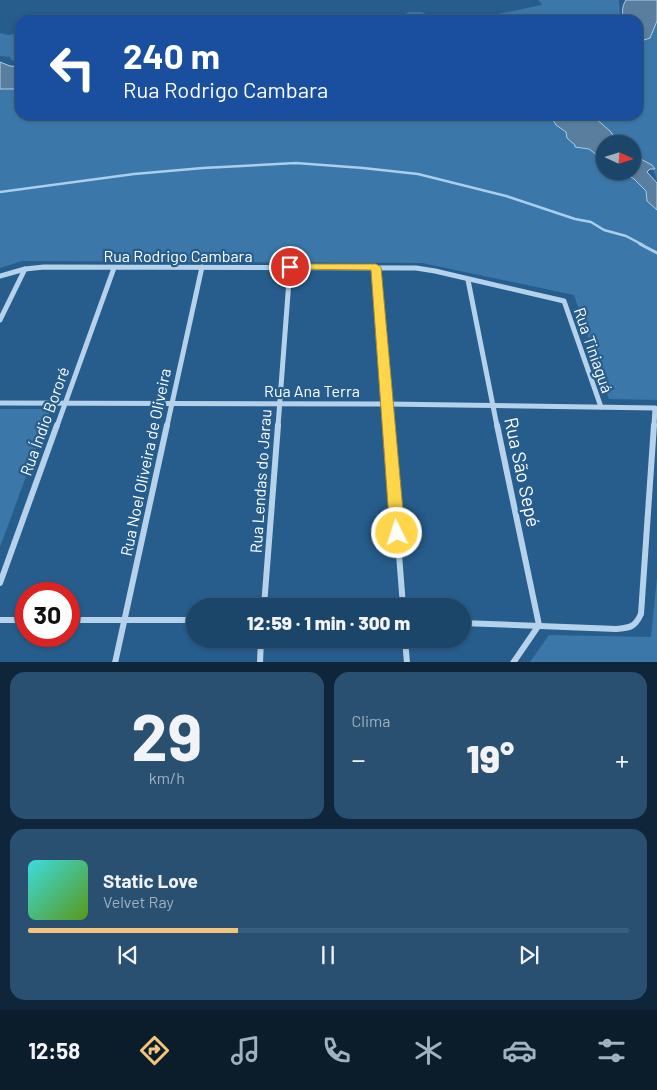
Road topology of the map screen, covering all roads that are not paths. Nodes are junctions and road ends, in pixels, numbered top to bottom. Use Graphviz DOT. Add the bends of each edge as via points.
graph roads {
  1 [pos="202,267"];
  2 [pos="290,267"];
  3 [pos="376,267"];
  4 [pos="114,268"];
  5 [pos="25,269"];
  6 [pos="0,276"];
  7 [pos="468,280"];
  8 [pos="564,301"];
  9 [pos="0,320"];
  10 [pos="0,403"];
  11 [pos="64,403"];
  12 [pos="172,403"];
  13 [pos="279,404"];
  14 [pos="387,404"];
  15 [pos="492,406"];
  16 [pos="601,407"];
  17 [pos="0,583"];
  18 [pos="265,598"];
  19 [pos="402,598"];
  20 [pos="0,620"];
  21 [pos="15,620"];
  22 [pos="80,620"];
  23 [pos="125,620"];
  24 [pos="186,620"];
  25 [pos="471,623"];
  26 [pos="539,625"];
  27 [pos="261,648"];
  28 [pos="406,648"];
  29 [pos="115,662"];
  30 [pos="260,662"];
  31 [pos="407,662"];
  32 [pos="513,662"];
  1 -- 2 [label="street, Rua Rodrigo Cambara"];
  1 -- 4 [label="street, Rua Rodrigo Cambara"];
  1 -- 12 [label="street, Rua Noel Oliveira de Oliveira"];
  2 -- 3 [label="street, Rua Rodrigo Cambara"];
  2 -- 13 [label="street, Rua Lendas do Jarau"];
  3 -- 7 [label="street, Rua Rodrigo Cambara" via="416,268"];
  3 -- 14 [label="street"];
  4 -- 5 [label="street, Rua Rodrigo Cambara"];
  4 -- 11 [label="street, Rua Índio Bororé"];
  5 -- 6 [label="street, Rua Rodrigo Cambara"];
  5 -- 9 [label="street"];
  7 -- 8 [label="street, Rua Rodrigo Cambara"];
  7 -- 15 [label="street, Rua São Sepé"];
  8 -- 16 [label="street, Rua Tiniaguá"];
  10 -- 11 [label="street, Rua Ana Terra"];
  11 -- 12 [label="street, Rua Ana Terra"];
  11 -- 17 [label="street, Rua Índio Bororé"];
  12 -- 13 [label="street, Rua Ana Terra"];
  12 -- 23 [label="street, Rua Noel Oliveira de Oliveira"];
  13 -- 14 [label="street, Rua Ana Terra"];
  13 -- 18 [label="street, Rua Lendas do Jarau"];
  14 -- 15 [label="street, Rua Ana Terra"];
  14 -- 19 [label="street"];
  15 -- 16 [label="street, Rua Ana Terra"];
  15 -- 26 [label="street, Rua São Sepé"];
  16 -- 26 [label="street, Rua Ana Terra" via="654,408 640,614 636,625 630,628"];
  20 -- 21 [label="street"];
  22 -- 23 [label="street"];
  23 -- 24 [label="street"];
  23 -- 29 [label="street, Rua Noel Oliveira de Oliveira"];
  25 -- 26 [label="street"];
  26 -- 32 [label="street"];
  27 -- 30 [label="street"];
  28 -- 31 [label="street"];
}
